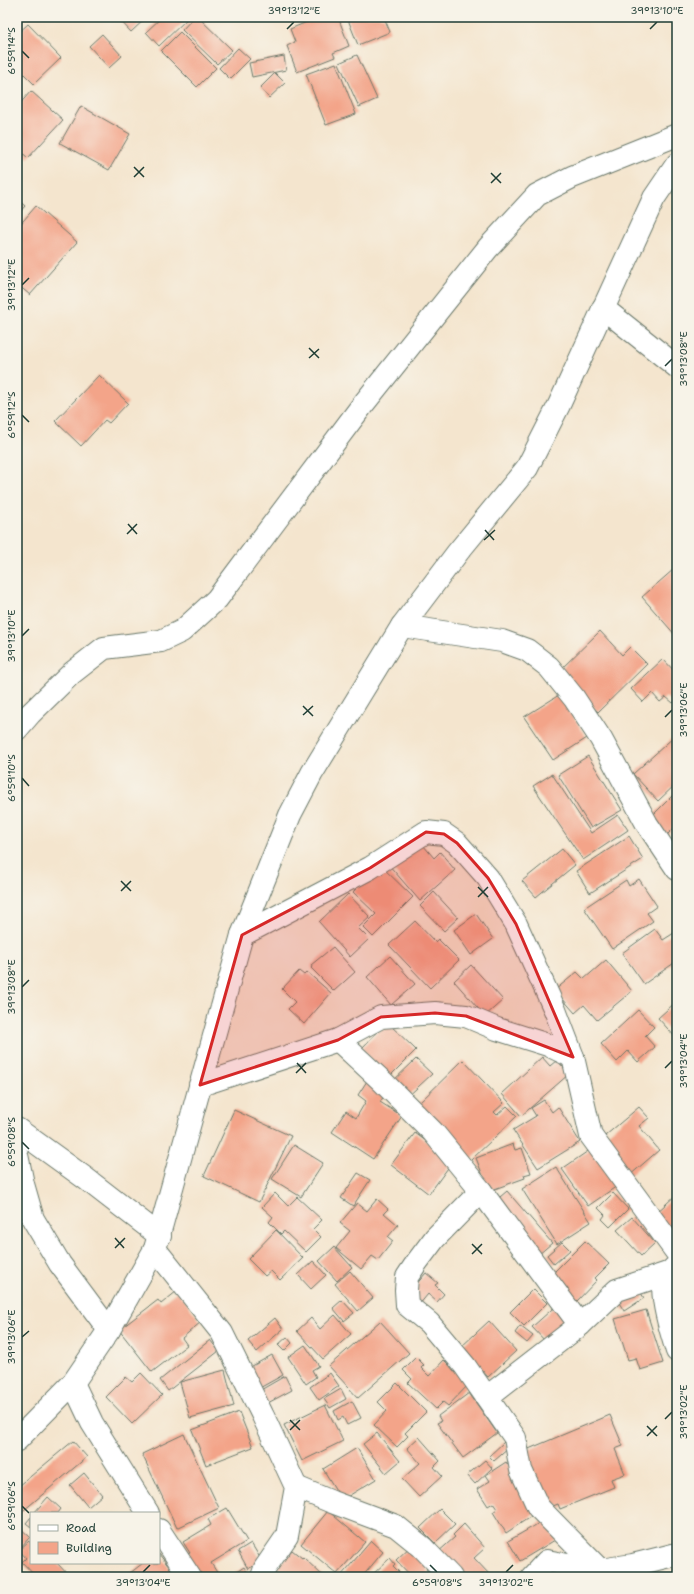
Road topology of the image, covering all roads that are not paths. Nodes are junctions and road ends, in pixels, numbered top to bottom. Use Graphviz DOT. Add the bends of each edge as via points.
graph roads {
  1 [pos="677,135"];
  2 [pos="677,164"];
  3 [pos="603,308"];
  4 [pos="677,367"];
  5 [pos="402,626"];
  6 [pos="17,729"];
  7 [pos="674,858"];
  8 [pos="242,935"];
  9 [pos="338,1040"];
  10 [pos="573,1057"];
  11 [pos="200,1085"];
  12 [pos="17,1129"];
  13 [pos="17,1155"];
  14 [pos="481,1191"];
  15 [pos="157,1242"];
  16 [pos="677,1253"];
  17 [pos="673,1269"];
  18 [pos="580,1325"];
  19 [pos="109,1330"];
  20 [pos="677,1351"];
  21 [pos="73,1383"];
  22 [pos="487,1397"];
  23 [pos="17,1440"];
  24 [pos="296,1487"];
  25 [pos="147,1512"];
  26 [pos="160,1532"];
  27 [pos="677,1554"];
  28 [pos="587,1571"];
  29 [pos="190,1577"];
  30 [pos="262,1577"];
  31 [pos="451,1577"];
  32 [pos="532,1577"];
  1 -- 6 [label="street" via="572,177 537,195 488,248 361,407 217,599 182,631 161,641 104,648 72,673"];
  2 -- 3 [label="street" via="654,198"];
  3 -- 4 [label="street"];
  3 -- 5 [label="street" via="527,468"];
  5 -- 7 [label="street" via="502,641 527,650 549,667 597,733 647,824"];
  5 -- 8 [label="street" via="312,772 290,815"];
  8 -- 10 [label="street" via="370,868 426,832 444,834 457,843 488,878 516,924"];
  8 -- 11 [label="street"];
  9 -- 10 [label="street" via="381,1017 435,1013 466,1016 548,1045"];
  9 -- 11 [label="street"];
  9 -- 14 [label="street" via="433,1132"];
  10 -- 16 [label="street" via="591,1136"];
  11 -- 15 [label="street"];
  12 -- 15 [label="street" via="85,1178"];
  13 -- 19 [label="street" via="22,1184 33,1219 60,1264"];
  14 -- 18 [label="street"];
  14 -- 22 [label="street" via="435,1238 407,1277 406,1290 407,1305 429,1323"];
  15 -- 19 [label="street"];
  15 -- 24 [label="street" via="222,1333"];
  17 -- 18 [label="street" via="617,1290"];
  17 -- 20 [label="street" via="664,1281 663,1294"];
  18 -- 22 [label="street"];
  19 -- 21 [label="street"];
  21 -- 23 [label="street"];
  21 -- 25 [label="street" via="92,1423"];
  22 -- 28 [label="street" via="515,1438 521,1470 538,1506"];
  24 -- 30 [label="street" via="287,1536 265,1568"];
  24 -- 31 [label="street" via="396,1526 422,1547"];
  26 -- 29 [label="street"];
  27 -- 28 [label="street" via="633,1565"];
  28 -- 32 [label="street" via="547,1561"];
}
